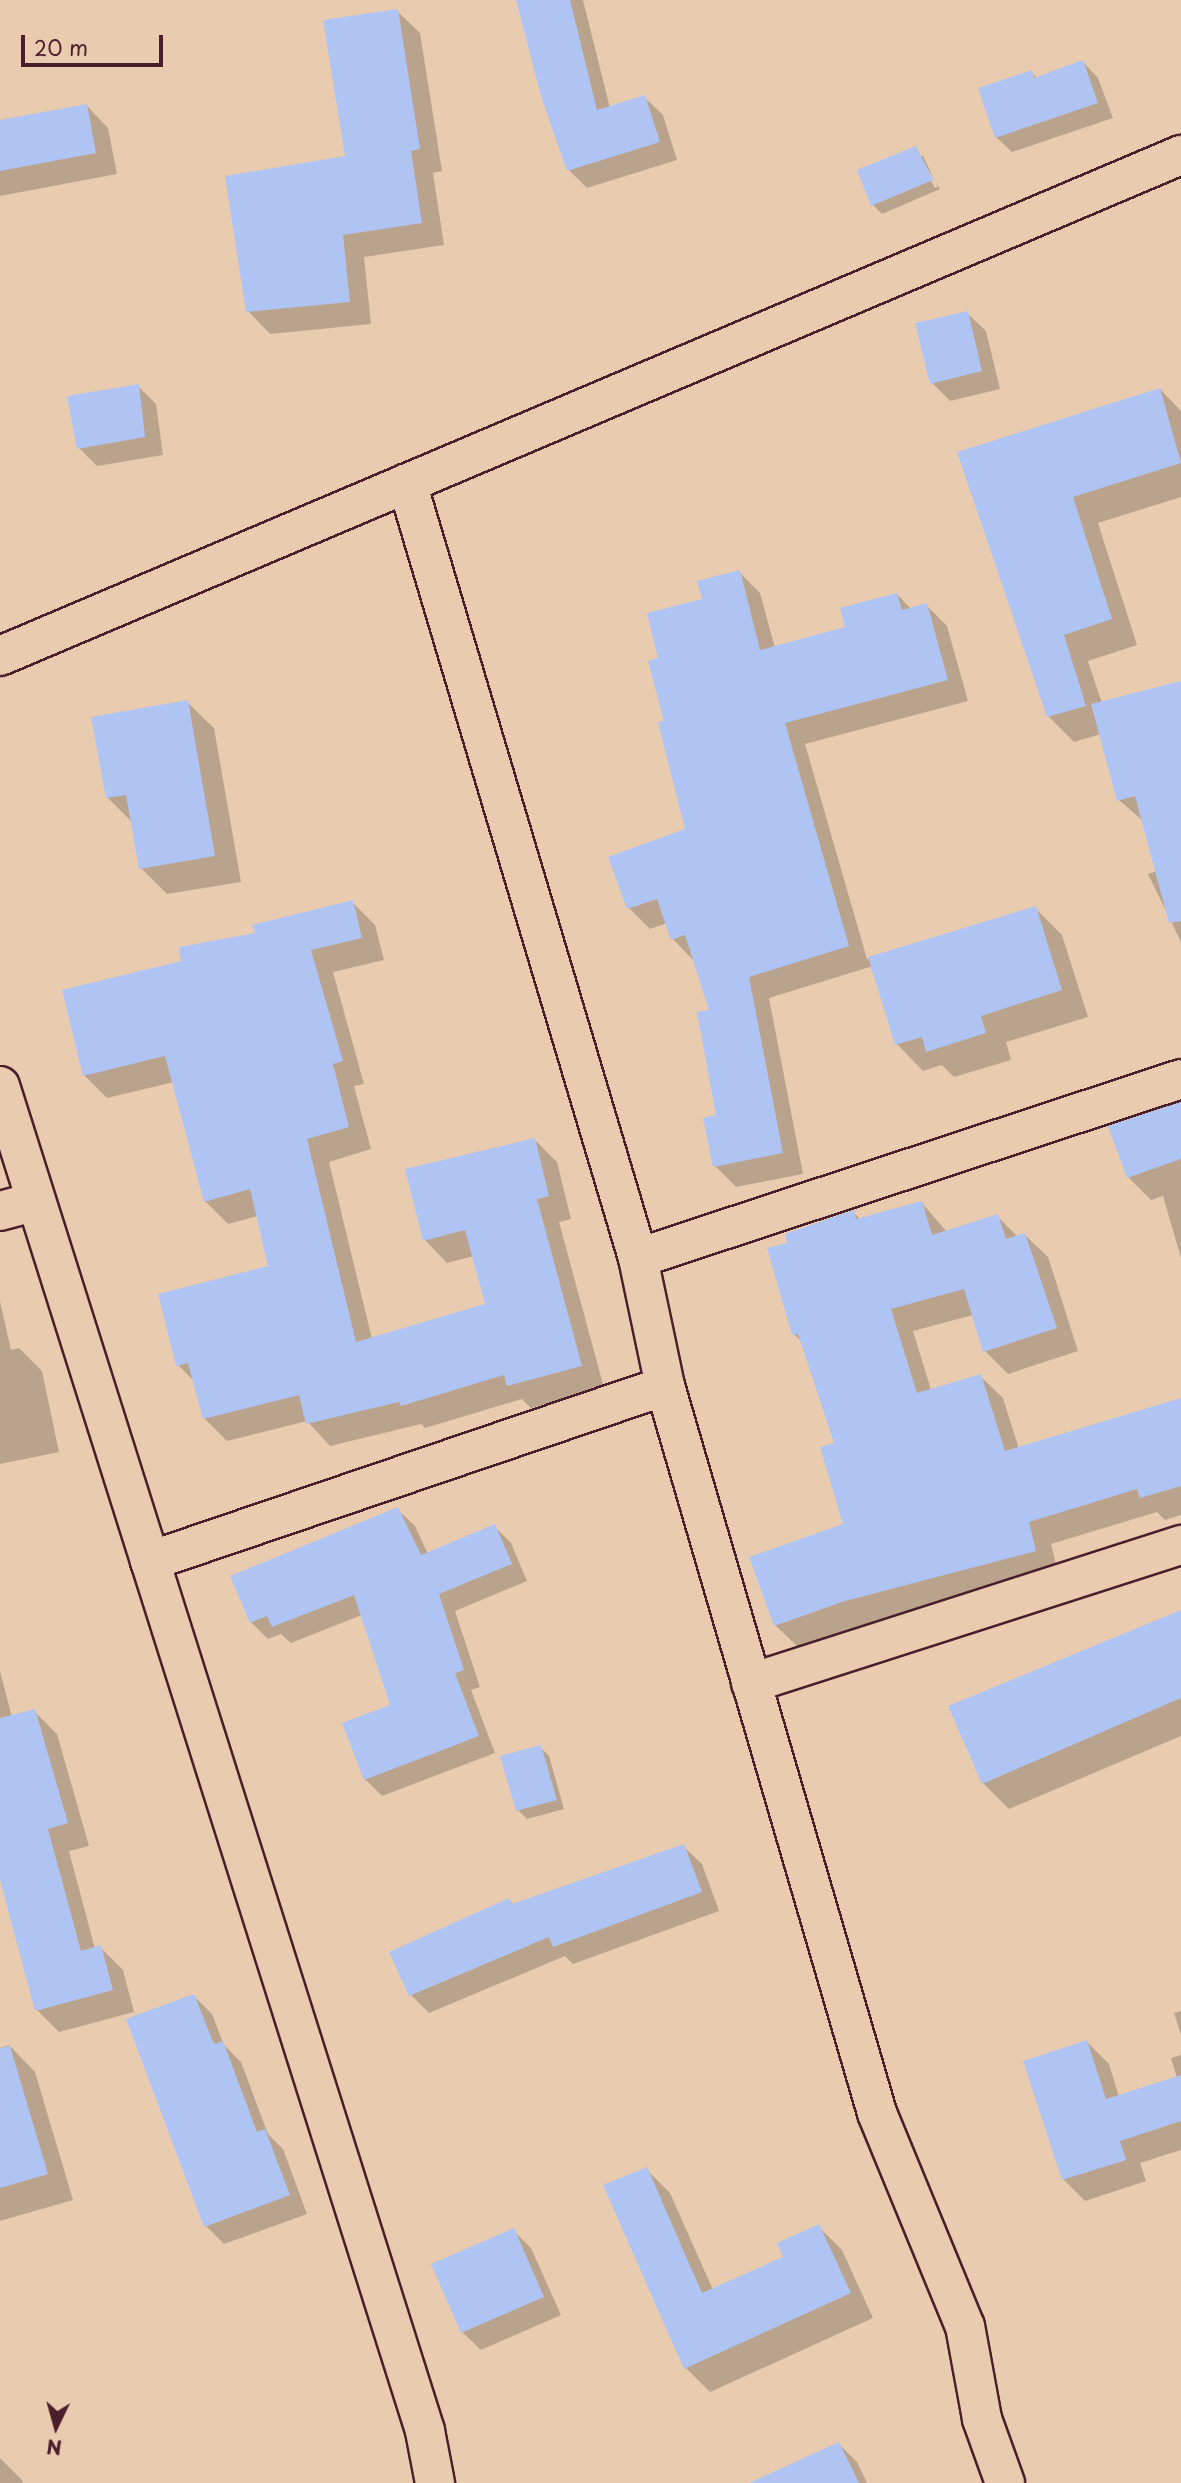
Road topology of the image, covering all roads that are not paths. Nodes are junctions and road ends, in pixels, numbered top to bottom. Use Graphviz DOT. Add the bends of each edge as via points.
graph roads {
  1 [pos="1181,155"];
  2 [pos="407,483"];
  3 [pos="0,656"];
  4 [pos="1181,1079"];
  5 [pos="0,1086"];
  6 [pos="17,1206"];
  7 [pos="638,1258"];
  8 [pos="664,1386"];
  9 [pos="1181,1545"];
  10 [pos="150,1561"];
  11 [pos="751,1683"];
  12 [pos="435,2483"];
  13 [pos="1005,2483"];
  1 -- 2 [label="street"];
  2 -- 3 [label="street"];
  2 -- 7 [label="street"];
  4 -- 7 [label="street"];
  5 -- 6 [label="street"];
  6 -- 10 [label="street"];
  7 -- 8 [label="street"];
  8 -- 10 [label="street"];
  8 -- 11 [label="street"];
  9 -- 11 [label="street"];
  10 -- 12 [label="street" via="425,2431"];
  11 -- 13 [label="street" via="877,2113 965,2326 982,2419"];
}
